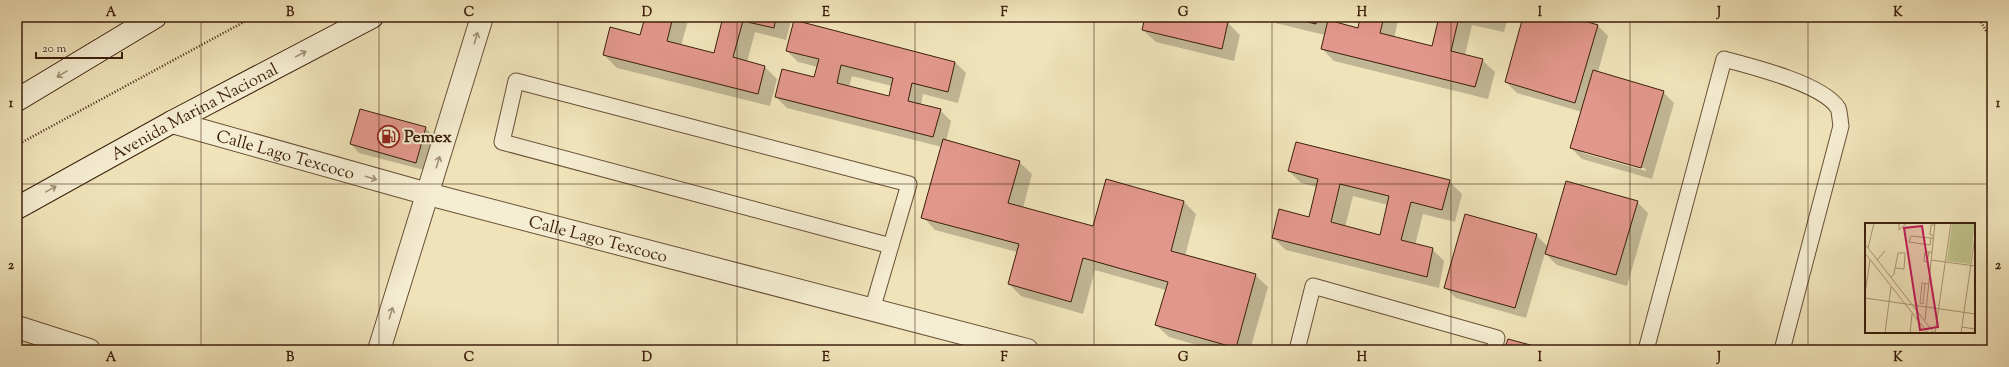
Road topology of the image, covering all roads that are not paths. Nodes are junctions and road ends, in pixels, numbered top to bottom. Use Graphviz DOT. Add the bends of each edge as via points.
graph roads {
  1 [pos="155,17"];
  2 [pos="372,17"];
  3 [pos="482,17"];
  4 [pos="21,94"];
  5 [pos="172,122"];
  6 [pos="428,194"];
  7 [pos="17,208"];
  8 [pos="891,246"];
  9 [pos="872,310"];
  10 [pos="17,327"];
  11 [pos="89,350"];
  12 [pos="379,350"];
  13 [pos="1027,350"];
  14 [pos="1297,350"];
  15 [pos="1494,350"];
  16 [pos="1646,350"];
  17 [pos="1782,350"];
  1 -- 4 [label="street, one-way"];
  5 -- 2 [label="street, Avenida Marina Nacional, one-way"];
  6 -- 3 [label="street, one-way"];
  5 -- 6 [label="street, Calle Lago Texcoco, one-way"];
  7 -- 5 [label="street, Avenida Marina Nacional, one-way"];
  6 -- 9 [label="street, Calle Lago Texcoco"];
  12 -- 6 [label="street, one-way"];
  8 -- 8 [label="lane" via="909,184 516,81 502,142"];
  8 -- 9 [label="lane"];
  9 -- 13 [label="street, Calle Lago Texcoco"];
  10 -- 11 [label="street"];
  14 -- 15 [label="lane" via="1313,286 1497,338"];
  16 -- 17 [label="lane" via="1724,59 1777,73 1828,97 1838,109 1841,126"];
}
